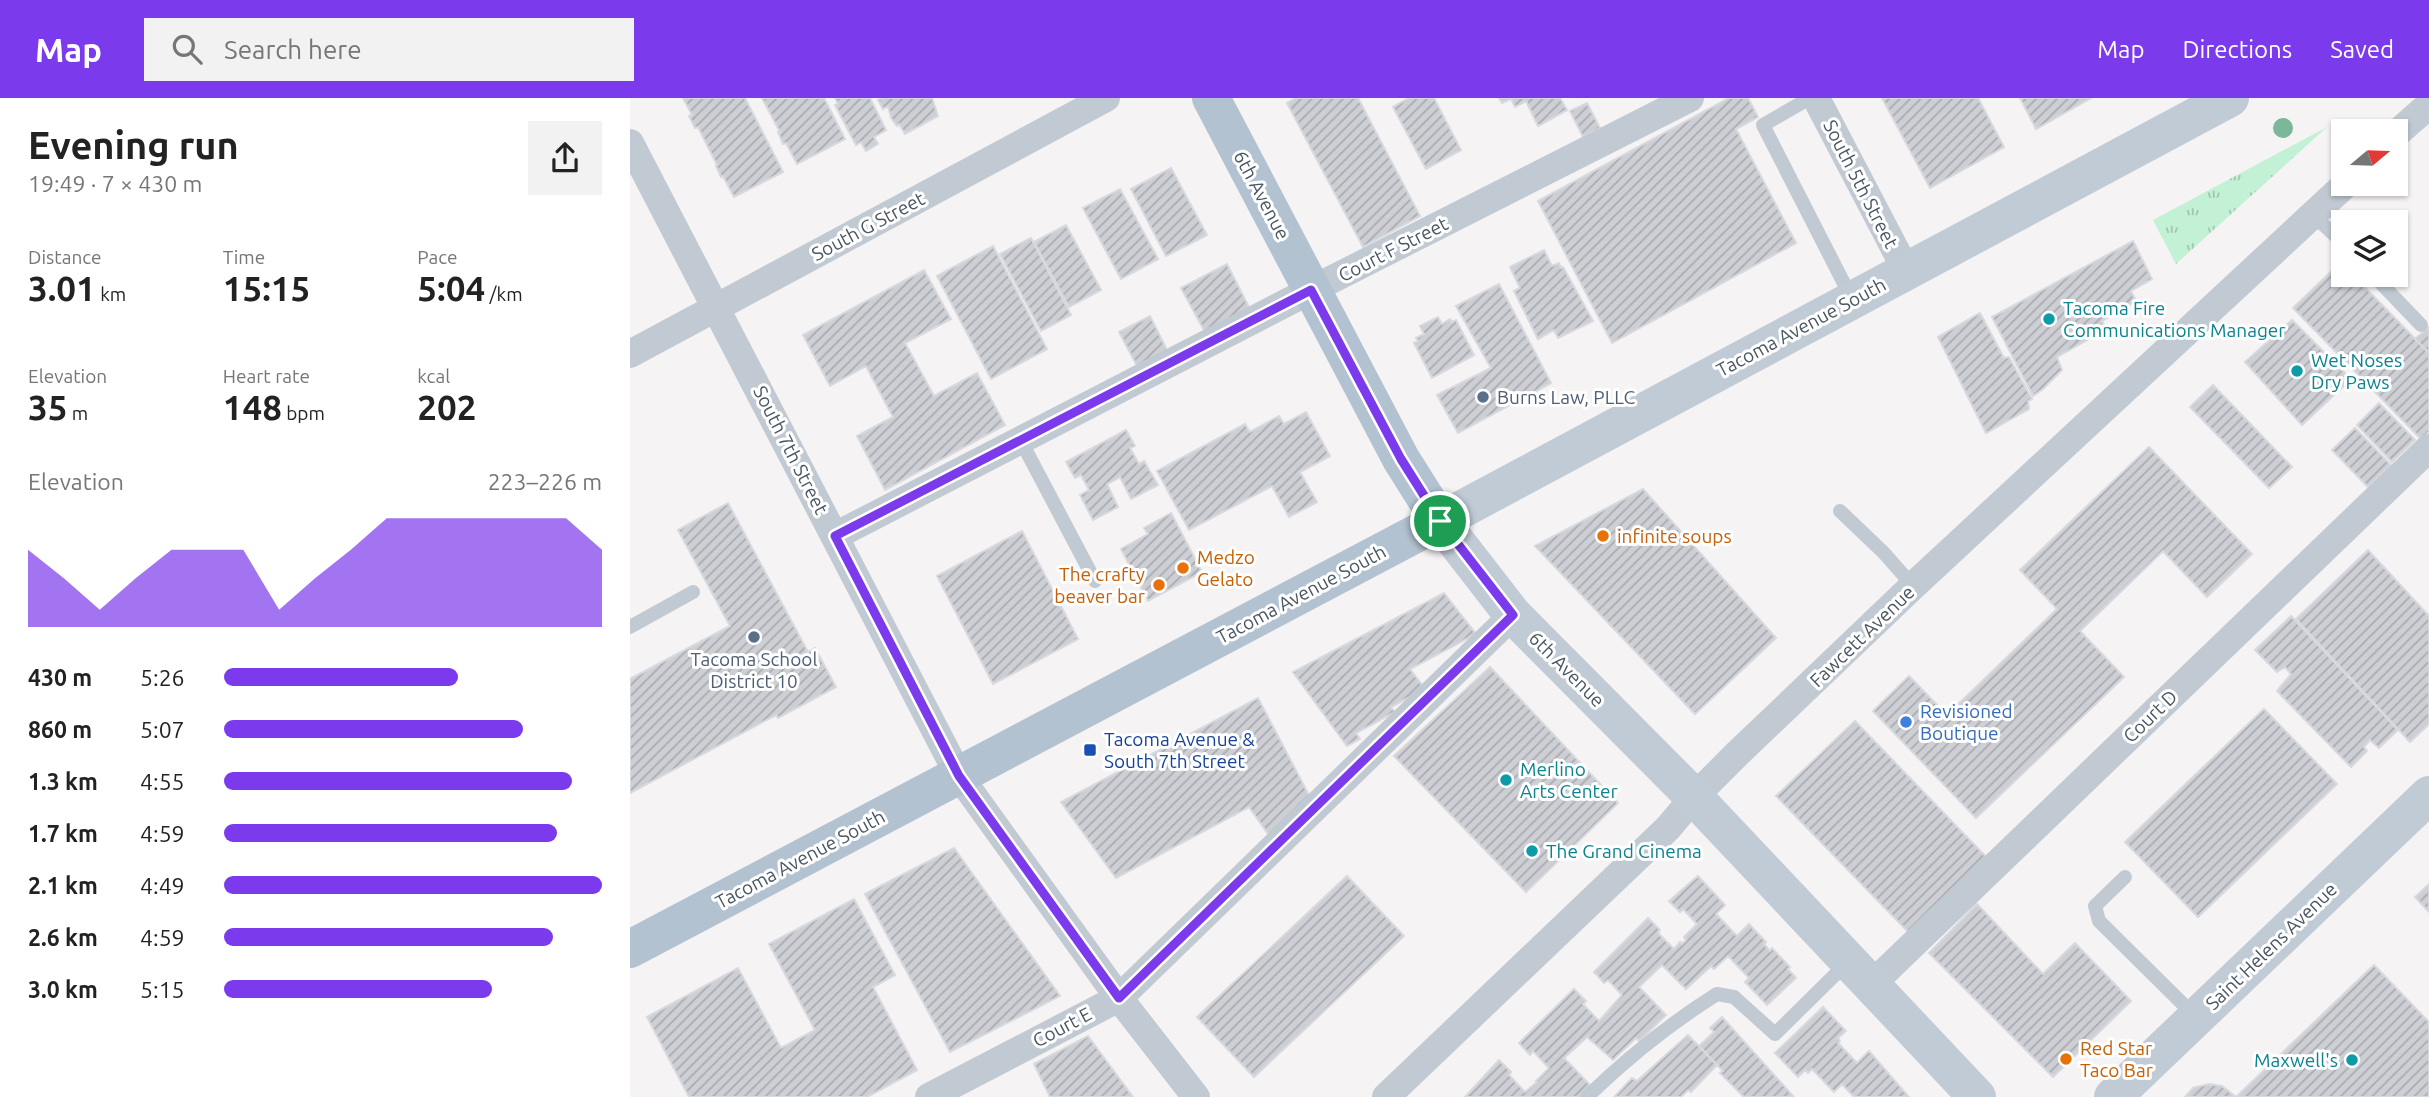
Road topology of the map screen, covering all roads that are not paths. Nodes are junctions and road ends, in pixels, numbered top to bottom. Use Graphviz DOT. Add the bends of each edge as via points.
graph roads {
  1 [pos="1106,98"];
  2 [pos="1211,98"];
  3 [pos="1690,98"];
  4 [pos="1810,98"];
  5 [pos="1816,98"];
  6 [pos="2207,103"];
  7 [pos="2429,105"];
  8 [pos="2408,123"];
  9 [pos="630,143"];
  10 [pos="2333,196"];
  11 [pos="2313,215"];
  12 [pos="2331,232"];
  13 [pos="1906,270"];
  14 [pos="2385,287"];
  15 [pos="1311,290"];
  16 [pos="1853,299"];
  17 [pos="717,307"];
  18 [pos="2421,325"];
  19 [pos="630,354"];
  20 [pos="1021,440"];
  21 [pos="2429,448"];
  22 [pos="1840,511"];
  23 [pos="1440,521"];
  24 [pos="835,536"];
  25 [pos="1095,581"];
  26 [pos="1913,586"];
  27 [pos="693,592"];
  28 [pos="1513,615"];
  29 [pos="630,627"];
  30 [pos="959,776"];
  31 [pos="2429,795"];
  32 [pos="1695,797"];
  33 [pos="2125,877"];
  34 [pos="630,949"];
  35 [pos="1860,973"];
  36 [pos="1119,998"];
  37 [pos="2196,1017"];
  38 [pos="1966,1091"];
  39 [pos="929,1097"];
  40 [pos="1196,1097"];
  41 [pos="1386,1097"];
  42 [pos="1587,1097"];
  43 [pos="2113,1097"];
  1 -- 17 [label="street, South G Street"];
  2 -- 15 [label="main road, 6th Avenue"];
  3 -- 15 [label="street, Court F Street"];
  4 -- 16 [label="lane" via="1763,125"];
  5 -- 13 [label="street, South 5th Street"];
  6 -- 13 [label="street, Tacoma Avenue South"];
  7 -- 8 [label="street"];
  9 -- 17 [label="street, South 7th Street"];
  10 -- 11 [label="street, Fawcett Avenue"];
  11 -- 12 [label="lane"];
  11 -- 26 [label="street, Fawcett Avenue"];
  13 -- 16 [label="street, Tacoma Avenue South"];
  14 -- 18 [label="lane"];
  15 -- 20 [label="street, Court F Street"];
  15 -- 23 [label="main road, 6th Avenue" via="1401,459"];
  16 -- 23 [label="street, Tacoma Avenue South"];
  17 -- 19 [label="street, South G Street"];
  17 -- 24 [label="street, South 7th Street"];
  20 -- 24 [label="street, Court F Street"];
  20 -- 25 [label="lane"];
  21 -- 35 [label="street, Court D"];
  22 -- 26 [label="lane"];
  23 -- 28 [label="street, 6th Avenue"];
  23 -- 30 [label="main road, Tacoma Avenue South"];
  24 -- 30 [label="street, South 7th Street"];
  26 -- 32 [label="street, Fawcett Avenue"];
  27 -- 29 [label="lane"];
  28 -- 32 [label="street, 6th Avenue"];
  28 -- 36 [label="street, Court E"];
  30 -- 34 [label="main road, Tacoma Avenue South"];
  30 -- 36 [label="street, South 7th Street"];
  31 -- 37 [label="street, Saint Helens Avenue"];
  32 -- 35 [label="street, 6th Avenue"];
  32 -- 41 [label="street, Fawcett Avenue"];
  33 -- 37 [label="lane" via="2095,906 2099,920"];
  35 -- 38 [label="street, 6th Avenue"];
  35 -- 42 [label="lane" via="1775,1034 1734,997 1717,994"];
  36 -- 39 [label="street, Court E"];
  36 -- 40 [label="street, South 7th Street"];
  37 -- 43 [label="street, Saint Helens Avenue"];
}
